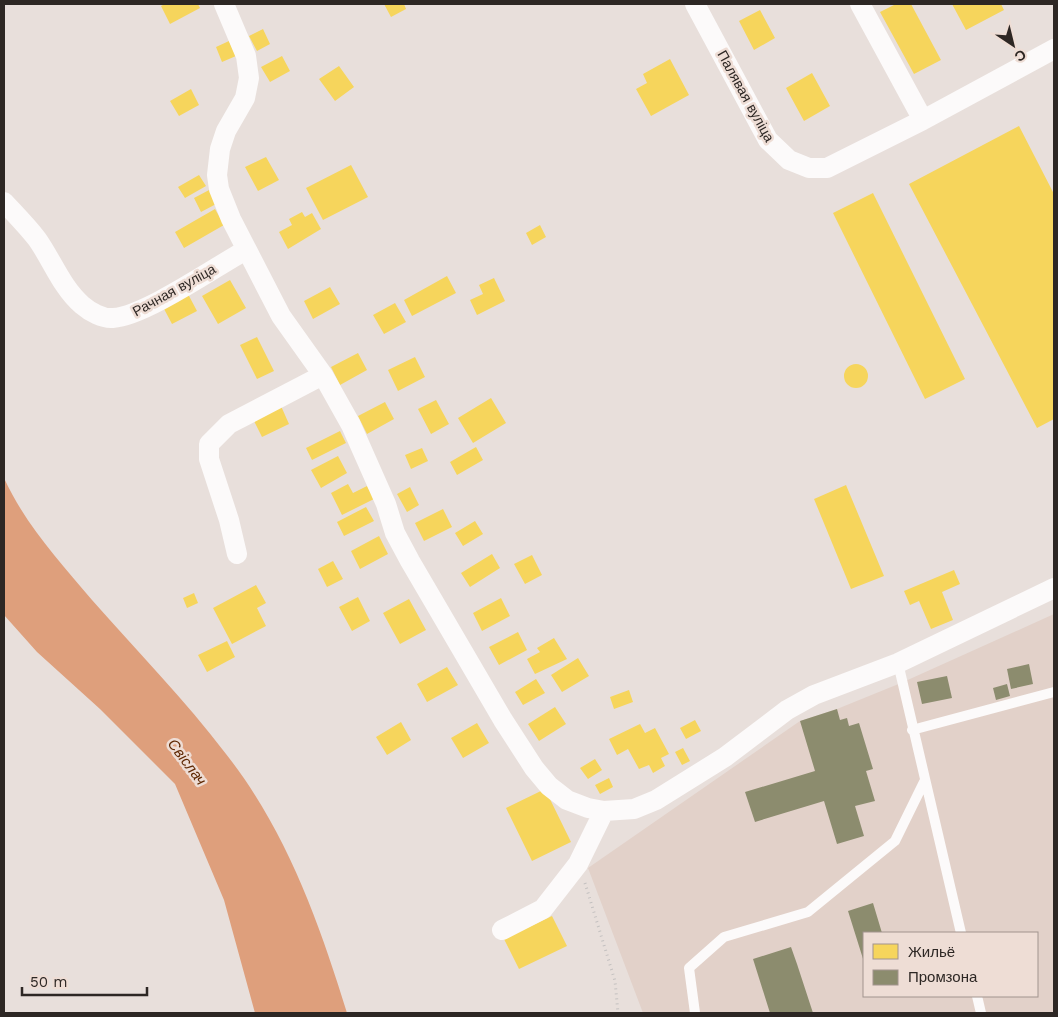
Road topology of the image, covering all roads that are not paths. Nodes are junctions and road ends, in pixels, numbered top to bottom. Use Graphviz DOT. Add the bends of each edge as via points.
graph roads {
  1 [pos="224,4"];
  2 [pos="695,4"];
  3 [pos="860,4"];
  4 [pos="1054,49"];
  5 [pos="923,120"];
  6 [pos="4,202"];
  7 [pos="246,250"];
  8 [pos="323,375"];
  9 [pos="237,554"];
  10 [pos="1054,588"];
  11 [pos="898,663"];
  12 [pos="1054,692"];
  13 [pos="912,730"];
  14 [pos="924,782"];
  15 [pos="604,811"];
  16 [pos="502,930"];
  17 [pos="961,932"];
  18 [pos="977,997"];
  19 [pos="695,1013"];
  20 [pos="981,1013"];
  1 -- 7 [label="street" via="246,56 249,78 244,98 226,132 216,175"];
  2 -- 5 [label="street, Палявая вуліца" via="768,140 789,160 809,168 827,168"];
  3 -- 5 [label="street"];
  4 -- 5 [label="street, Палявая вуліца"];
  6 -- 7 [label="street, Рачная вуліца" via="37,239 81,304 95,314 111,318 128,316 147,307"];
  7 -- 8 [label="street" via="281,316"];
  8 -- 9 [label="street" via="229,424 209,444 209,459"];
  8 -- 15 [label="street" via="355,434 386,504 395,533 503,720 549,786 568,800"];
  10 -- 11 [label="street"];
  11 -- 13 [label="lane"];
  11 -- 15 [label="street" via="814,695 787,710 725,758 656,800 634,809"];
  12 -- 13 [label="lane"];
  13 -- 14 [label="lane"];
  14 -- 17 [label="lane"];
  14 -- 19 [label="lane" via="895,841 808,912 724,937 689,968"];
  15 -- 16 [label="street" via="578,864 543,909"];
  18 -- 20 [label="lane"];
}
